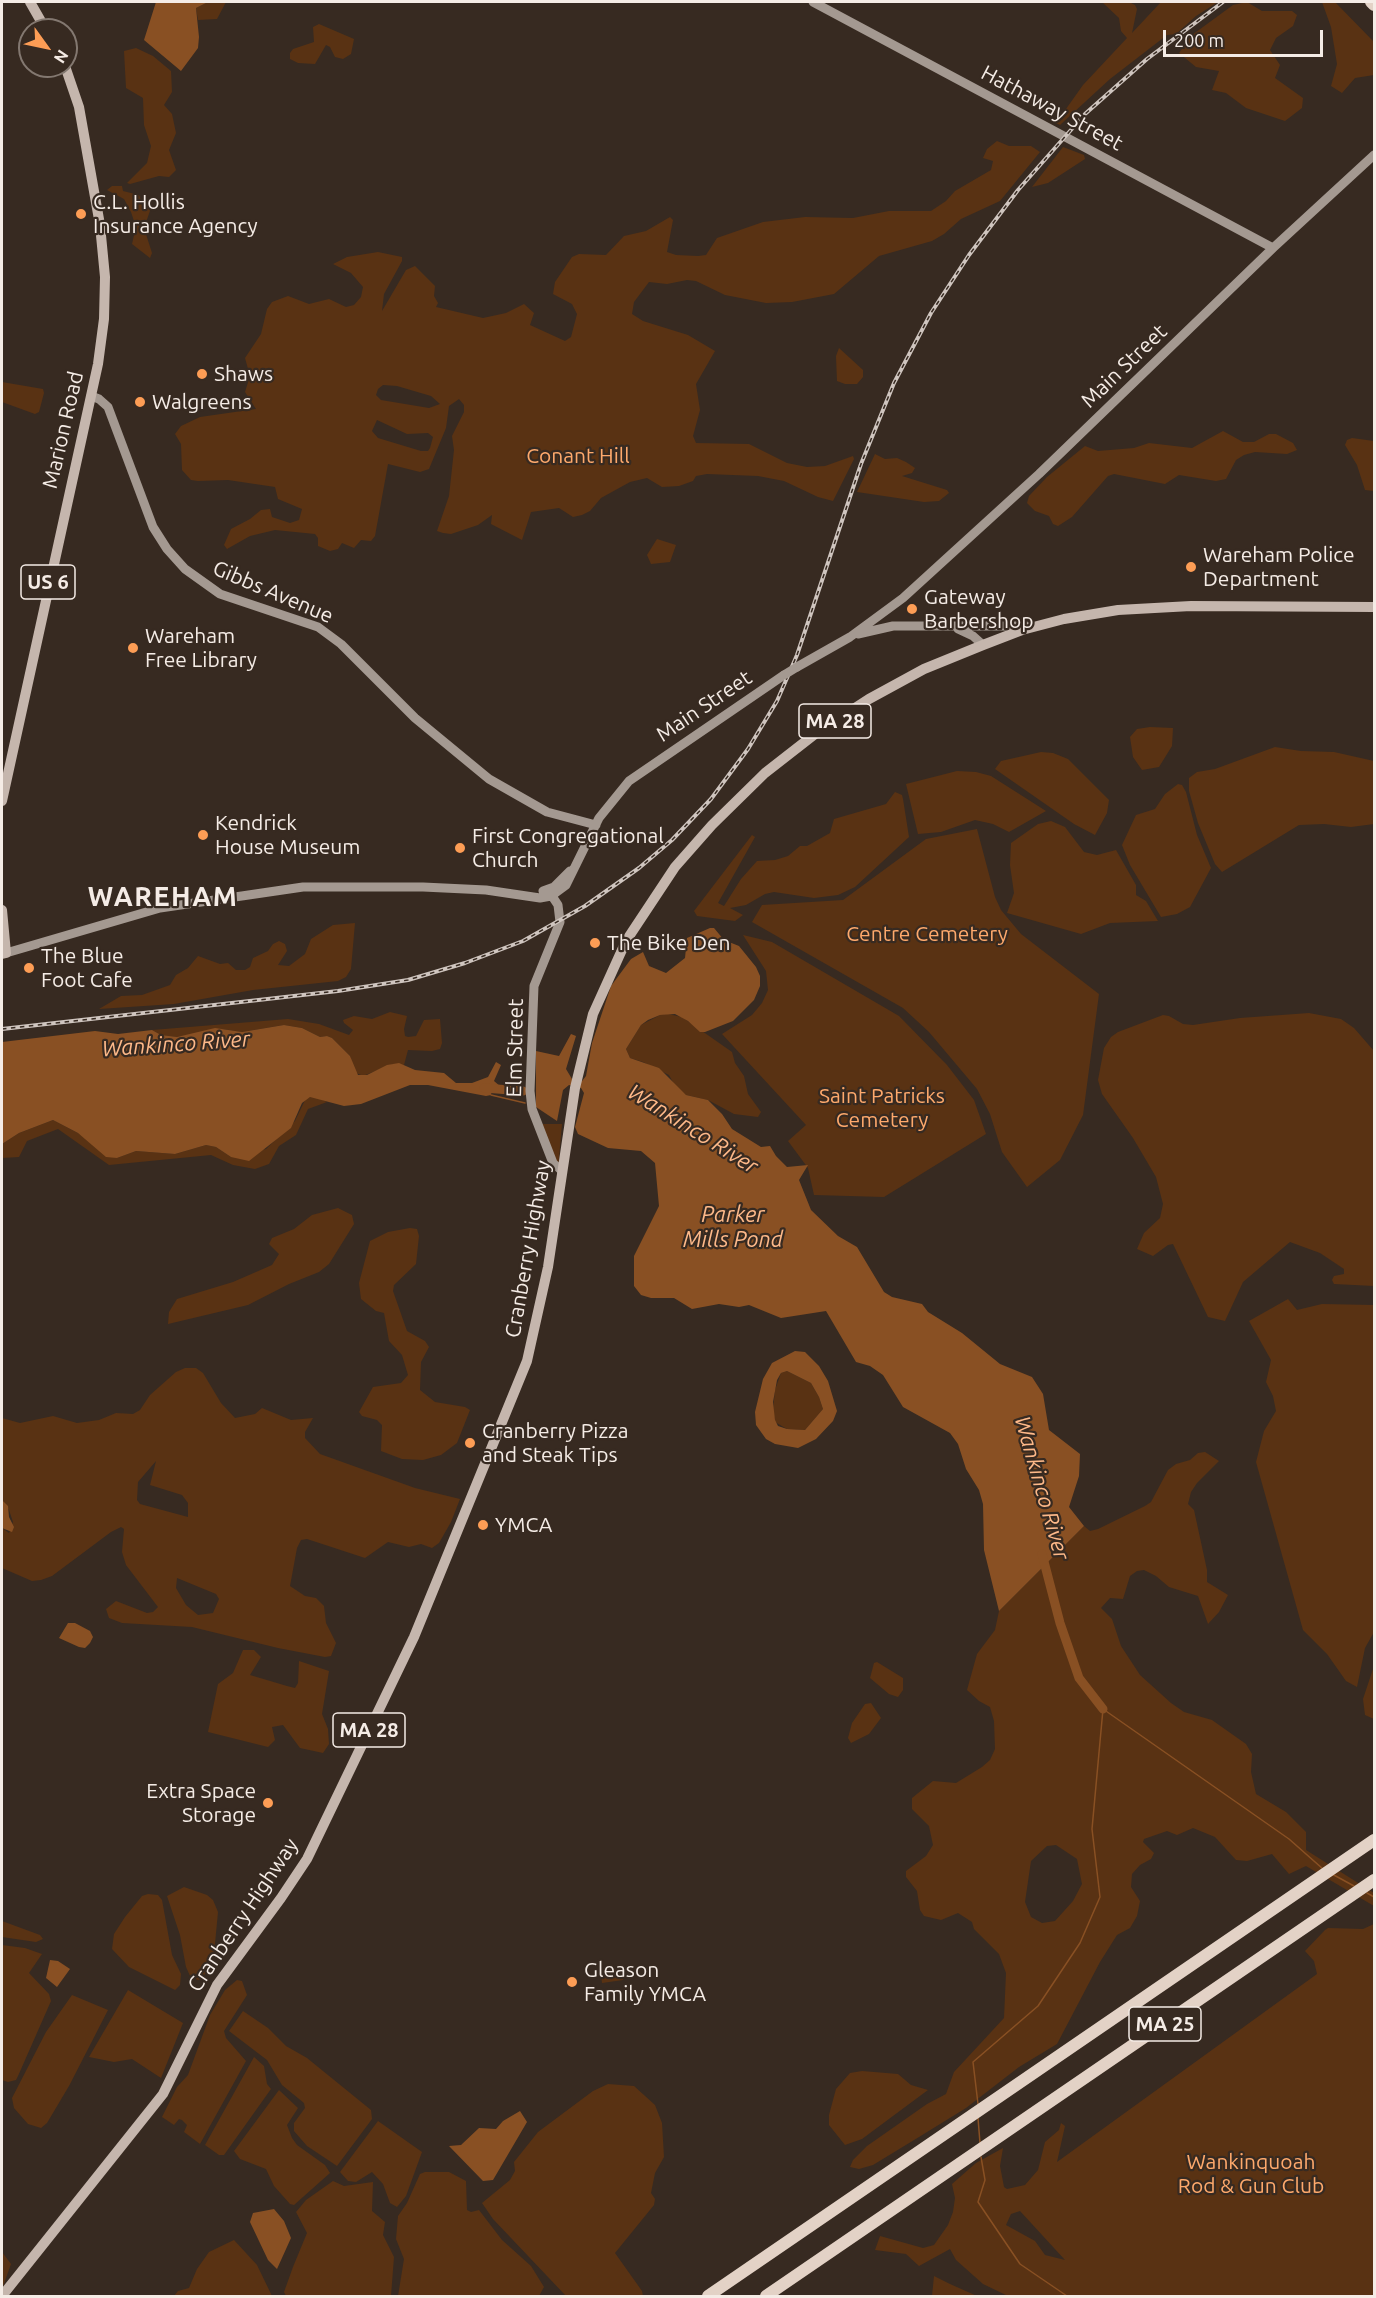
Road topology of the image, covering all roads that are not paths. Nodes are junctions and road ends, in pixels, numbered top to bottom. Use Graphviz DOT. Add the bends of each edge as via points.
graph roads {
  1 [pos="30,2"];
  2 [pos="813,2"];
  3 [pos="1371,2"];
  4 [pos="1374,5"];
  5 [pos="39,18"];
  6 [pos="69,78"];
  7 [pos="1374,155"];
  8 [pos="1273,248"];
  9 [pos="91,396"];
  10 [pos="898,602"];
  11 [pos="1374,607"];
  12 [pos="889,609"];
  13 [pos="1047,623"];
  14 [pos="944,625"];
  15 [pos="889,626"];
  16 [pos="976,627"];
  17 [pos="850,637"];
  18 [pos="985,644"];
  19 [pos="2,801"];
  20 [pos="596,825"];
  21 [pos="550,895"];
  22 [pos="2,910"];
  23 [pos="4,953"];
  24 [pos="562,1171"];
  25 [pos="1374,1840"];
  26 [pos="1374,1880"];
  27 [pos="2,2296"];
  28 [pos="708,2296"];
  29 [pos="766,2296"];
  1 -- 5 [label="main road"];
  2 -- 8 [label="main road, Hathaway Street"];
  3 -- 4 [label="highway"];
  6 -- 9 [label="main road, Marion Road / US 6" via="79,107 104,258 104,319"];
  7 -- 8 [label="main road, Main Street"];
  8 -- 10 [label="main road, Main Street" via="1039,474"];
  9 -- 19 [label="main road, Marion Road / US 6"];
  9 -- 20 [label="main road, Gibbs Avenue" via="108,407 153,526 185,569 229,598 318,627 489,779 547,812"];
  10 -- 12 [label="main road, Main Street"];
  10 -- 15 [label="main road"];
  11 -- 13 [label="main road, Cranberry Highway / MA 28" via="1191,606 1118,610"];
  12 -- 15 [label="main road" via="884,616"];
  12 -- 17 [label="main road, Main Street"];
  13 -- 16 [label="main road"];
  13 -- 18 [label="main road, Cranberry Highway / MA 28"];
  14 -- 15 [label="main road"];
  14 -- 16 [label="main road"];
  14 -- 18 [label="main road"];
  15 -- 17 [label="main road"];
  16 -- 18 [label="main road"];
  17 -- 20 [label="main road, Main Street, bridge" via="784,675 629,782"];
  18 -- 24 [label="main road, Cranberry Highway / MA 28" via="924,669 819,731 765,773 708,830 660,887 621,950 593,1014 576,1083"];
  20 -- 21 [label="main road, Main Street" via="573,867"];
  21 -- 23 [label="main road" via="423,887 303,887 160,908"];
  21 -- 24 [label="main road, Elm Street" via="556,901 560,922 534,986 530,1091 532,1108 553,1163"];
  22 -- 23 [label="main road"];
  24 -- 27 [label="main road, Cranberry Highway / MA 28" via="542,1300 523,1372 429,1605 324,1825 293,1882 217,1985 156,2104"];
  25 -- 28 [label="highway, MA 25"];
  26 -- 29 [label="highway, MA 25"];
}
